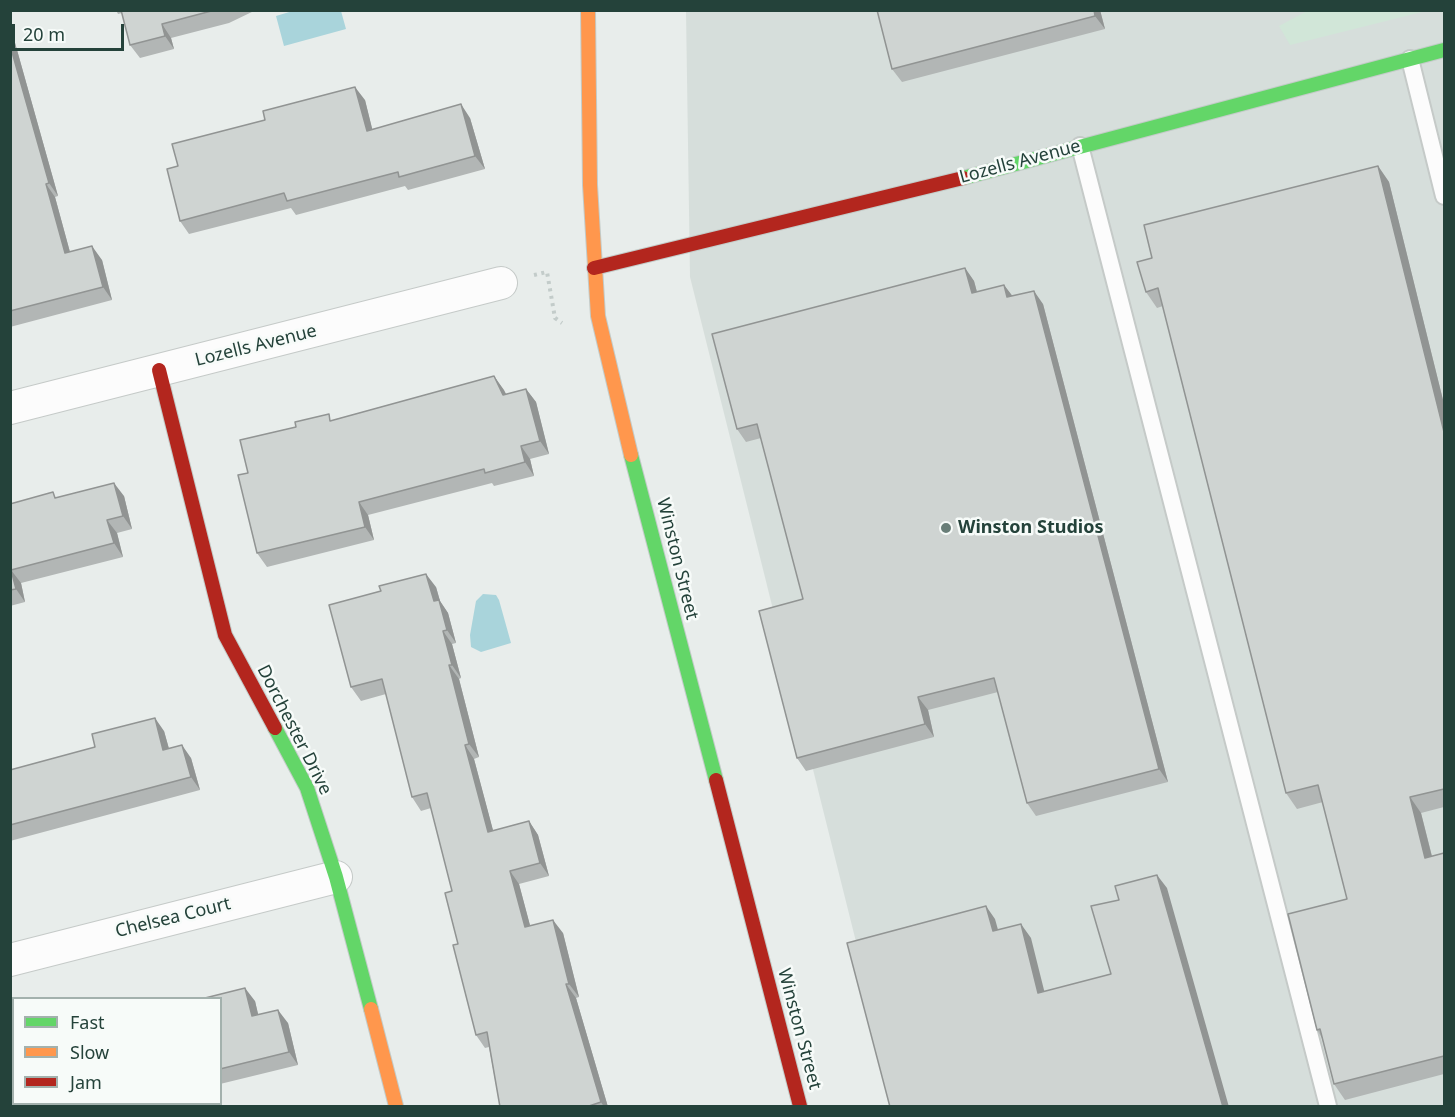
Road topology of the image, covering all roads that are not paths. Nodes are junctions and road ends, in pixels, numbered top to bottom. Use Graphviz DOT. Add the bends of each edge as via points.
graph roads {
  1 [pos="588,10"];
  2 [pos="1444,50"];
  3 [pos="1410,59"];
  4 [pos="1080,146"];
  5 [pos="1444,196"];
  6 [pos="594,268"];
  7 [pos="501,283"];
  8 [pos="159,370"];
  9 [pos="10,408"];
  10 [pos="336,877"];
  11 [pos="10,960"];
  12 [pos="396,1107"];
  13 [pos="800,1107"];
  14 [pos="1328,1107"];
  1 -- 6 [label="street, Winston Street"];
  2 -- 3 [label="street, Lozells Avenue"];
  3 -- 4 [label="street, Lozells Avenue"];
  3 -- 5 [label="lane"];
  4 -- 6 [label="street, Lozells Avenue" via="871,202"];
  4 -- 14 [label="lane"];
  6 -- 13 [label="street, Winston Street" via="598,316 613,384"];
  7 -- 8 [label="street, Lozells Avenue"];
  8 -- 9 [label="street, Lozells Avenue"];
  8 -- 10 [label="street, Dorchester Drive" via="225,635 307,788"];
  10 -- 11 [label="street, Chelsea Court"];
  10 -- 12 [label="street, Dorchester Drive"];
}
